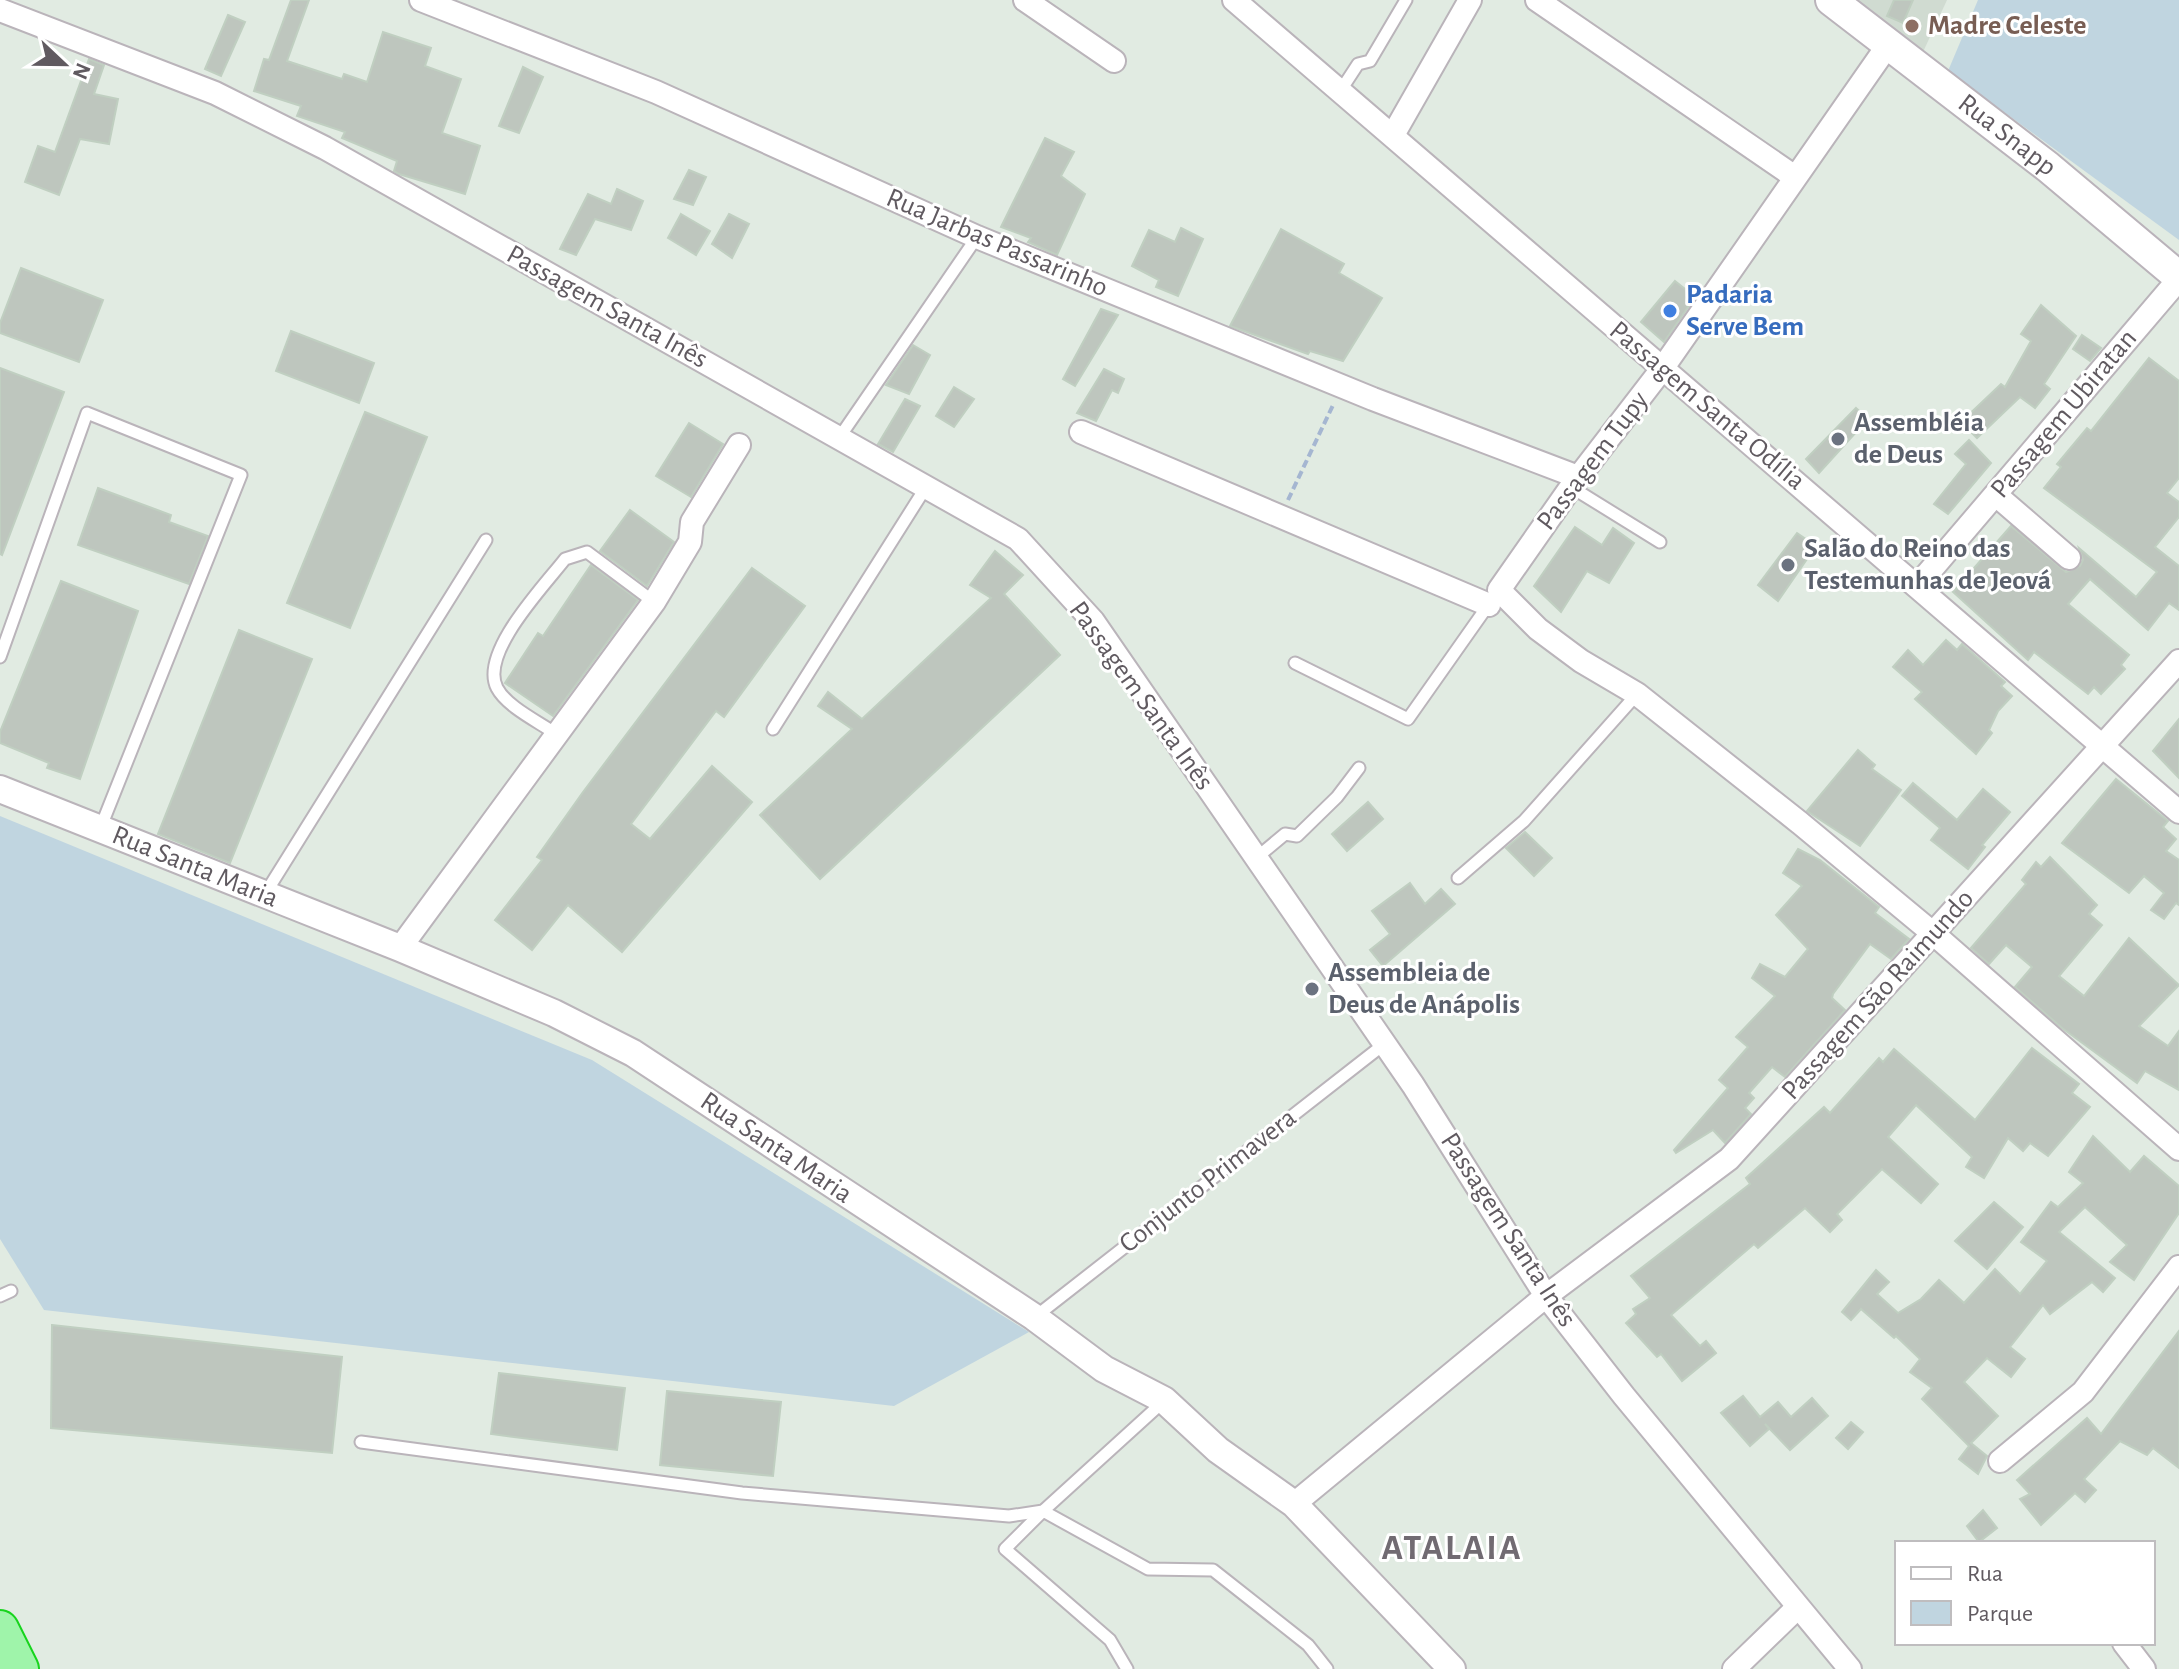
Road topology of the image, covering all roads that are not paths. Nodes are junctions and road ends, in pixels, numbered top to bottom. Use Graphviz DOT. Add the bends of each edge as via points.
graph roads {
  1 [pos="421,0"];
  2 [pos="1025,0"];
  3 [pos="1234,0"];
  4 [pos="1406,0"];
  5 [pos="1470,0"];
  6 [pos="1537,0"];
  7 [pos="1831,0"];
  8 [pos="0,10"];
  9 [pos="1888,45"];
  10 [pos="1114,61"];
  11 [pos="1341,90"];
  12 [pos="1393,135"];
  13 [pos="1795,177"];
  14 [pos="977,237"];
  15 [pos="2179,278"];
  16 [pos="1662,369"];
  17 [pos="1081,432"];
  18 [pos="839,438"];
  19 [pos="739,445"];
  20 [pos="1574,482"];
  21 [pos="926,487"];
  22 [pos="1996,495"];
  23 [pos="486,540"];
  24 [pos="1660,542"];
  25 [pos="2069,558"];
  26 [pos="1918,585"];
  27 [pos="1494,598"];
  28 [pos="654,602"];
  29 [pos="0,657"];
  30 [pos="2179,661"];
  31 [pos="1295,663"];
  32 [pos="1637,694"];
  33 [pos="773,729"];
  34 [pos="556,734"];
  35 [pos="2101,748"];
  36 [pos="1359,768"];
  37 [pos="0,789"];
  38 [pos="2179,812"];
  39 [pos="100,829"];
  40 [pos="1255,859"];
  41 [pos="1458,878"];
  42 [pos="264,895"];
  43 [pos="1935,935"];
  44 [pos="400,948"];
  45 [pos="1383,1045"];
  46 [pos="2179,1149"];
  47 [pos="2179,1267"];
  48 [pos="1546,1296"];
  49 [pos="1034,1317"];
  50 [pos="1164,1400"];
  51 [pos="361,1442"];
  52 [pos="2000,1461"];
  53 [pos="1294,1504"];
  54 [pos="1043,1511"];
  55 [pos="1797,1608"];
  56 [pos="0,1629"];
  57 [pos="2126,1645"];
  58 [pos="20,1669"];
  59 [pos="1127,1669"];
  60 [pos="1327,1669"];
  61 [pos="1452,1669"];
  62 [pos="1734,1669"];
  63 [pos="1850,1669"];
  64 [pos="2144,1669"];
  1 -- 14 [label="street, Rua Jarbas Passarinho" via="656,92"];
  2 -- 10 [label="street"];
  3 -- 11 [label="street, Passagem Santa Odília"];
  4 -- 11 [label="lane" via="1370,61 1358,64"];
  5 -- 12 [label="street"];
  6 -- 13 [label="street"];
  7 -- 9 [label="main road, Rua Snapp"];
  8 -- 18 [label="street, Passagem Santa Inês" via="215,93 325,148"];
  9 -- 13 [label="street, Passagem Tupy"];
  9 -- 15 [label="main road, Rua Snapp" via="2048,167"];
  11 -- 12 [label="street, Passagem Santa Odília"];
  12 -- 16 [label="street, Passagem Santa Odília"];
  13 -- 16 [label="street, Passagem Tupy"];
  14 -- 18 [label="lane"];
  14 -- 20 [label="street, Rua Jarbas Passarinho"];
  15 -- 22 [label="street, Passagem Ubiratan"];
  16 -- 20 [label="street, Passagem Tupy"];
  16 -- 26 [label="street, Passagem Santa Odília"];
  17 -- 27 [label="street"];
  18 -- 21 [label="street, Passagem Santa Inês"];
  19 -- 28 [label="street" via="692,522 690,542"];
  20 -- 24 [label="lane"];
  20 -- 27 [label="street, Passagem Tupy"];
  21 -- 33 [label="lane"];
  21 -- 40 [label="street, Passagem Santa Inês" via="1018,539 1093,621"];
  22 -- 25 [label="street"];
  22 -- 26 [label="street, Passagem Ubiratan"];
  23 -- 42 [label="lane"];
  26 -- 35 [label="street, Passagem Santa Odília"];
  27 -- 31 [label="lane, Passagem Tupy" via="1408,719"];
  27 -- 32 [label="street"];
  28 -- 34 [label="street"];
  28 -- 34 [label="lane" via="587,552 577,553 565,559 503,640 494,673 497,688"];
  29 -- 39 [label="lane" via="87,413 241,475"];
  30 -- 35 [label="street, Passagem São Raimundo"];
  32 -- 41 [label="lane" via="1524,821"];
  32 -- 43 [label="street"];
  34 -- 44 [label="street"];
  35 -- 38 [label="street, Passagem Santa Odília"];
  35 -- 43 [label="street, Passagem São Raimundo"];
  36 -- 40 [label="lane" via="1297,836 1285,834"];
  37 -- 39 [label="street, Rua Santa Maria"];
  39 -- 42 [label="street, Rua Santa Maria"];
  40 -- 45 [label="street, Passagem Santa Inês"];
  42 -- 44 [label="street, Rua Santa Maria"];
  43 -- 46 [label="street"];
  43 -- 48 [label="street, Passagem São Raimundo" via="1729,1159"];
  44 -- 49 [label="street, Rua Santa Maria" via="554,1013 633,1053"];
  45 -- 48 [label="street, Passagem Santa Inês"];
  45 -- 49 [label="lane, Conjunto Primavera"];
  47 -- 52 [label="street" via="2083,1392"];
  48 -- 53 [label="street, Passagem São Raimundo"];
  48 -- 55 [label="street, Passagem Santa Inês"];
  49 -- 50 [label="street, Rua Santa Maria" via="1104,1369"];
  50 -- 53 [label="street, Rua Santa Maria" via="1218,1450"];
  50 -- 54 [label="lane"];
  51 -- 54 [label="lane" via="742,1493 969,1515"];
  53 -- 61 [label="street, Rua Santa Maria"];
  54 -- 59 [label="lane" via="1005,1549 1110,1640"];
  54 -- 60 [label="lane" via="1148,1569 1213,1570 1308,1645"];
  55 -- 62 [label="street"];
  55 -- 63 [label="street, Passagem Santa Inês"];
  56 -- 58 [label="highway"];
  57 -- 64 [label="street"];
}
